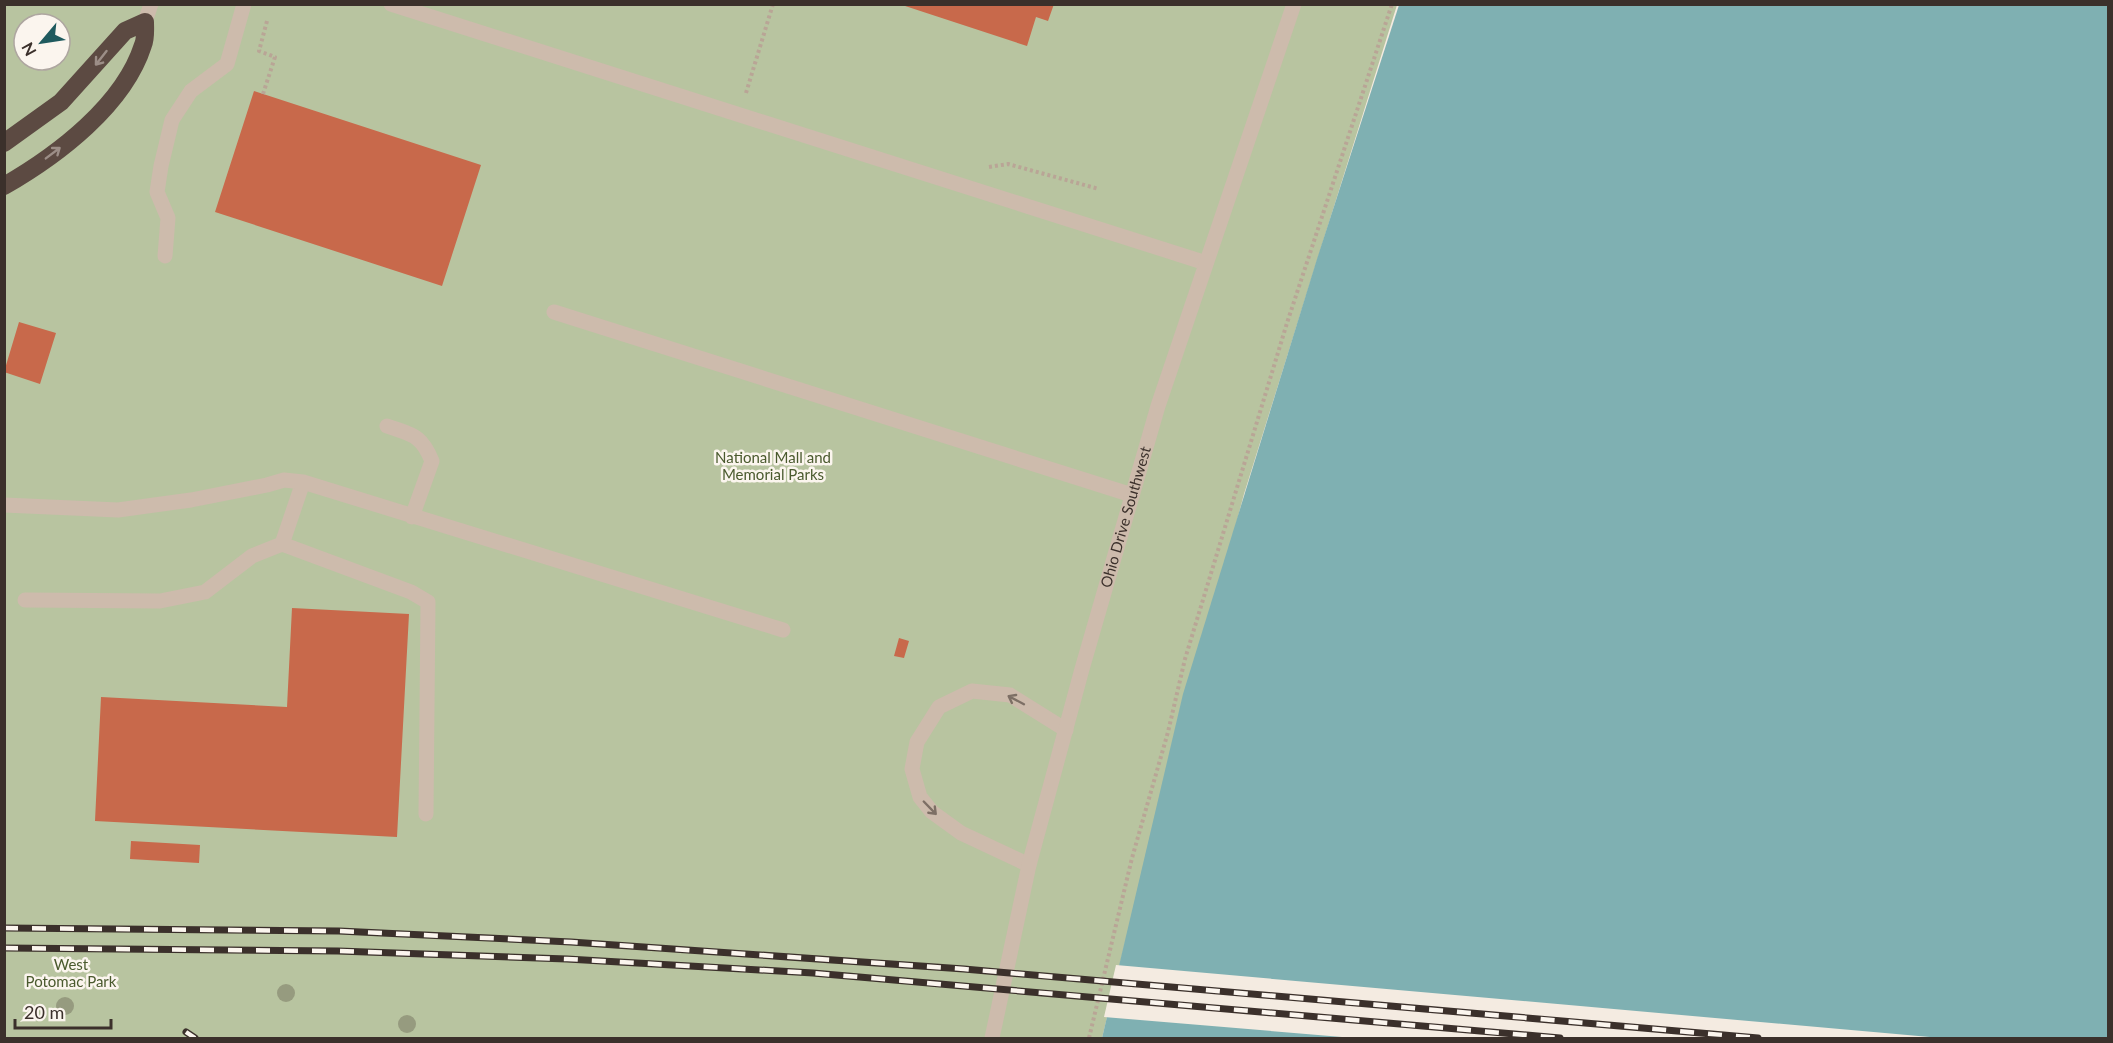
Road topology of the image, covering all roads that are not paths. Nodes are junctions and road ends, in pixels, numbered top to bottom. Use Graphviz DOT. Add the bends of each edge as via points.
graph roads {
  1 [pos="244,4"];
  2 [pos="391,4"];
  3 [pos="1294,4"];
  4 [pos="148,13"];
  5 [pos="4,143"];
  6 [pos="4,186"];
  7 [pos="165,256"];
  8 [pos="1206,263"];
  9 [pos="554,312"];
  10 [pos="387,426"];
  11 [pos="303,482"];
  12 [pos="1132,495"];
  13 [pos="4,505"];
  14 [pos="412,516"];
  15 [pos="282,544"];
  16 [pos="26,600"];
  17 [pos="783,630"];
  18 [pos="1066,730"];
  19 [pos="426,814"];
  20 [pos="1029,865"];
  21 [pos="993,1038"];
  1 -- 7 [label="street" via="227,64 191,91 172,120 157,192 168,218"];
  2 -- 8 [label="street"];
  3 -- 8 [label="street, Ohio Drive Southwest"];
  4 -- 5 [label="highway, one-way" via="125,31 61,102"];
  6 -- 4 [label="highway, one-way" via="63,146 111,100 132,73 144,42"];
  8 -- 12 [label="street, Ohio Drive Southwest"];
  9 -- 12 [label="street"];
  10 -- 14 [label="street" via="415,436 426,446 432,461"];
  11 -- 13 [label="street" via="284,480 191,500 118,510"];
  11 -- 14 [label="street"];
  11 -- 15 [label="street"];
  12 -- 18 [label="street, Ohio Drive Southwest"];
  14 -- 17 [label="street"];
  15 -- 16 [label="street" via="252,556 205,592 160,601"];
  15 -- 19 [label="street" via="411,592 428,602"];
  18 -- 20 [label="street, Ohio Drive Southwest"];
  18 -- 20 [label="street, one-way" via="1010,695 972,691 939,707 917,742 912,769 920,798 932,812 961,833"];
  20 -- 21 [label="street, Ohio Drive Southwest"];
}
